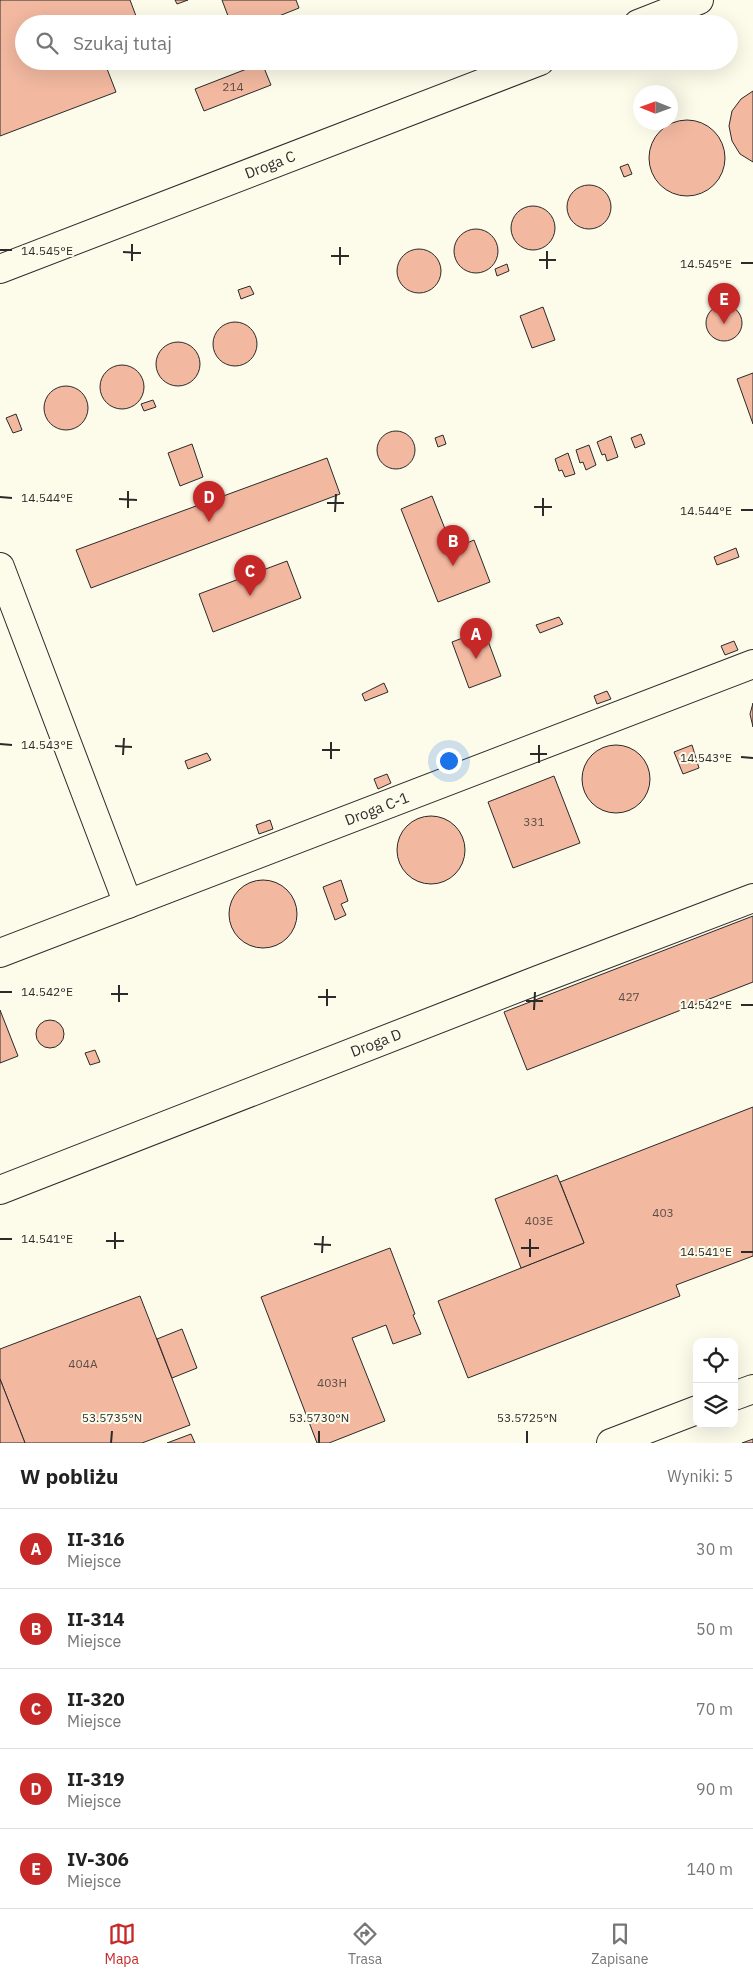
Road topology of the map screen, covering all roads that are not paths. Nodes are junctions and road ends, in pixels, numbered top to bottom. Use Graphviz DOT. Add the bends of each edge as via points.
graph roads {
  1 [pos="699,0"];
  2 [pos="661,15"];
  3 [pos="517,70"];
  4 [pos="0,269"];
  5 [pos="0,566"];
  6 [pos="753,664"];
  7 [pos="753,898"];
  8 [pos="128,904"];
  9 [pos="0,953"];
  10 [pos="0,1190"];
  11 [pos="753,1389"];
  12 [pos="738,1395"];
  13 [pos="693,1412"];
  14 [pos="611,1443"];
  1 -- 2 [label="lane"];
  3 -- 4 [label="lane, Droga C"];
  5 -- 8 [label="lane"];
  6 -- 8 [label="lane, Droga C-1"];
  7 -- 10 [label="lane, Droga D"];
  8 -- 9 [label="lane, Droga C-1"];
  11 -- 12 [label="lane"];
  13 -- 14 [label="lane"];
}
